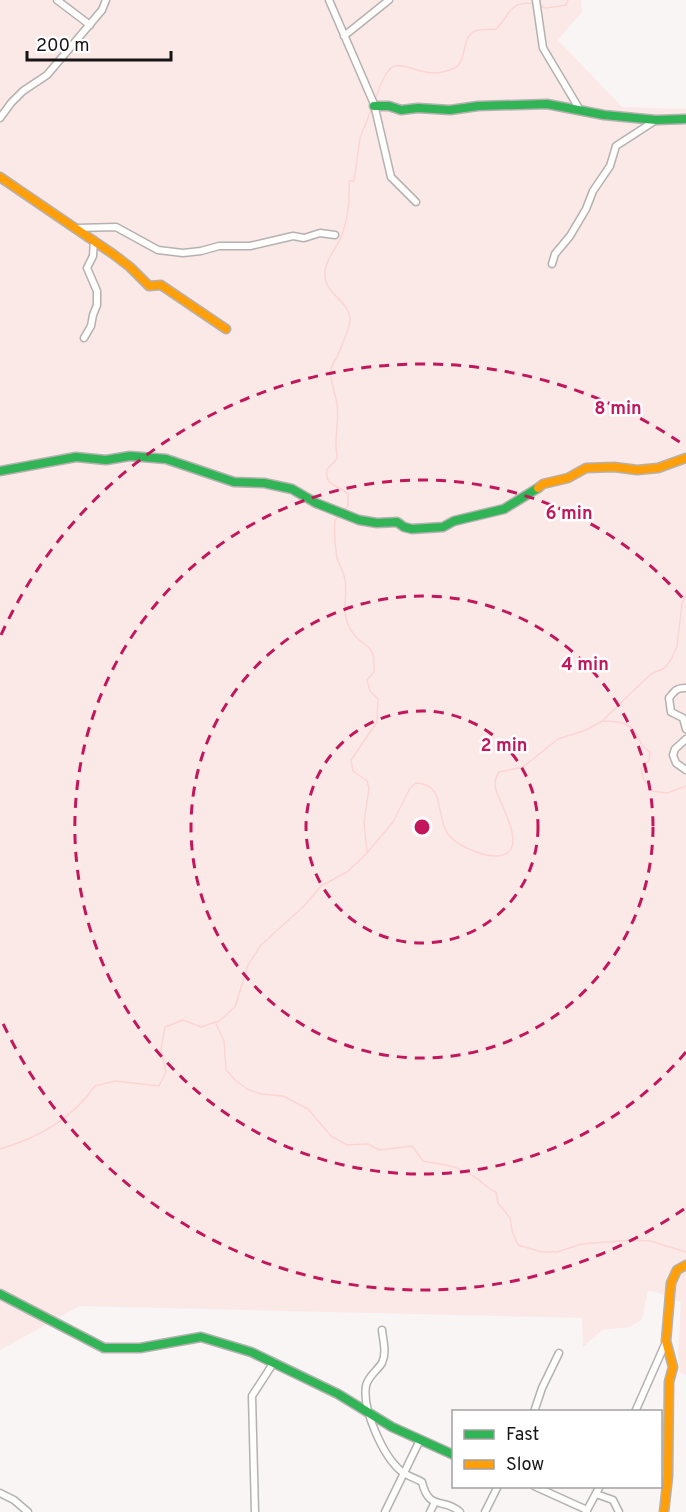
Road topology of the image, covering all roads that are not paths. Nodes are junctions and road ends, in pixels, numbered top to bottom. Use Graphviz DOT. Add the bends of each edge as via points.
graph roads {
  1 [pos="57,0"];
  2 [pos="106,0"];
  3 [pos="329,0"];
  4 [pos="388,0"];
  5 [pos="536,0"];
  6 [pos="90,25"];
  7 [pos="344,36"];
  8 [pos="374,106"];
  9 [pos="580,110"];
  10 [pos="0,118"];
  11 [pos="686,119"];
  12 [pos="656,120"];
  13 [pos="0,177"];
  14 [pos="416,202"];
  15 [pos="77,228"];
  16 [pos="335,235"];
  17 [pos="94,240"];
  18 [pos="552,264"];
  19 [pos="226,329"];
  20 [pos="84,338"];
  21 [pos="686,458"];
  22 [pos="0,471"];
  23 [pos="686,688"];
  24 [pos="686,729"];
  25 [pos="686,739"];
  26 [pos="686,770"];
  27 [pos="686,1265"];
  28 [pos="0,1294"];
  29 [pos="382,1330"];
  30 [pos="666,1341"];
  31 [pos="559,1353"];
  32 [pos="274,1362"];
  33 [pos="535,1410"];
  34 [pos="636,1410"];
  35 [pos="370,1414"];
  36 [pos="420,1440"];
  37 [pos="452,1455"];
  38 [pos="405,1473"];
  39 [pos="497,1488"];
  40 [pos="538,1488"];
  41 [pos="599,1488"];
  42 [pos="0,1493"];
  43 [pos="596,1494"];
  44 [pos="435,1502"];
  45 [pos="586,1511"];
  46 [pos="28,1512"];
  47 [pos="255,1512"];
  48 [pos="385,1512"];
  49 [pos="430,1512"];
  50 [pos="460,1512"];
  51 [pos="485,1512"];
  52 [pos="619,1512"];
  53 [pos="664,1512"];
  1 -- 6 [label="street"];
  2 -- 6 [label="street"];
  3 -- 7 [label="street"];
  4 -- 7 [label="street"];
  5 -- 9 [label="street" via="543,48"];
  6 -- 10 [label="street" via="47,75 23,91"];
  7 -- 8 [label="street"];
  8 -- 9 [label="street" via="450,110 547,104"];
  8 -- 14 [label="street" via="391,177"];
  9 -- 12 [label="street"];
  11 -- 12 [label="street"];
  12 -- 18 [label="street" via="616,146 610,166"];
  13 -- 15 [label="street"];
  15 -- 16 [label="street" via="116,228 158,250 183,253 261,244 293,236"];
  15 -- 17 [label="street"];
  17 -- 19 [label="street" via="149,286 161,285"];
  17 -- 20 [label="street" via="87,268 97,291 97,308"];
  21 -- 22 [label="street" via="658,468 586,468 543,484 504,509 442,527 412,529 397,522 364,522 292,489 234,482 157,457 76,457"];
  23 -- 24 [label="street" via="677,689 669,698 670,712 683,718"];
  25 -- 26 [label="street" via="673,755"];
  27 -- 30 [label="street" via="677,1270 671,1283"];
  28 -- 32 [label="street" via="104,1348 140,1348 201,1337"];
  29 -- 35 [label="street" via="383,1357 366,1386"];
  30 -- 34 [label="street"];
  30 -- 53 [label="street" via="673,1367 669,1382"];
  31 -- 33 [label="street"];
  32 -- 35 [label="street"];
  32 -- 47 [label="street" via="252,1396"];
  35 -- 36 [label="street"];
  35 -- 38 [label="street" via="380,1440"];
  36 -- 37 [label="street"];
  36 -- 38 [label="street"];
  38 -- 44 [label="street" via="422,1482 425,1494"];
  38 -- 48 [label="street"];
  39 -- 51 [label="street"];
  40 -- 45 [label="street"];
  41 -- 43 [label="street"];
  42 -- 46 [label="street"];
  43 -- 45 [label="street"];
  43 -- 52 [label="street" via="613,1500"];
  44 -- 49 [label="street"];
  44 -- 50 [label="street"];
}
